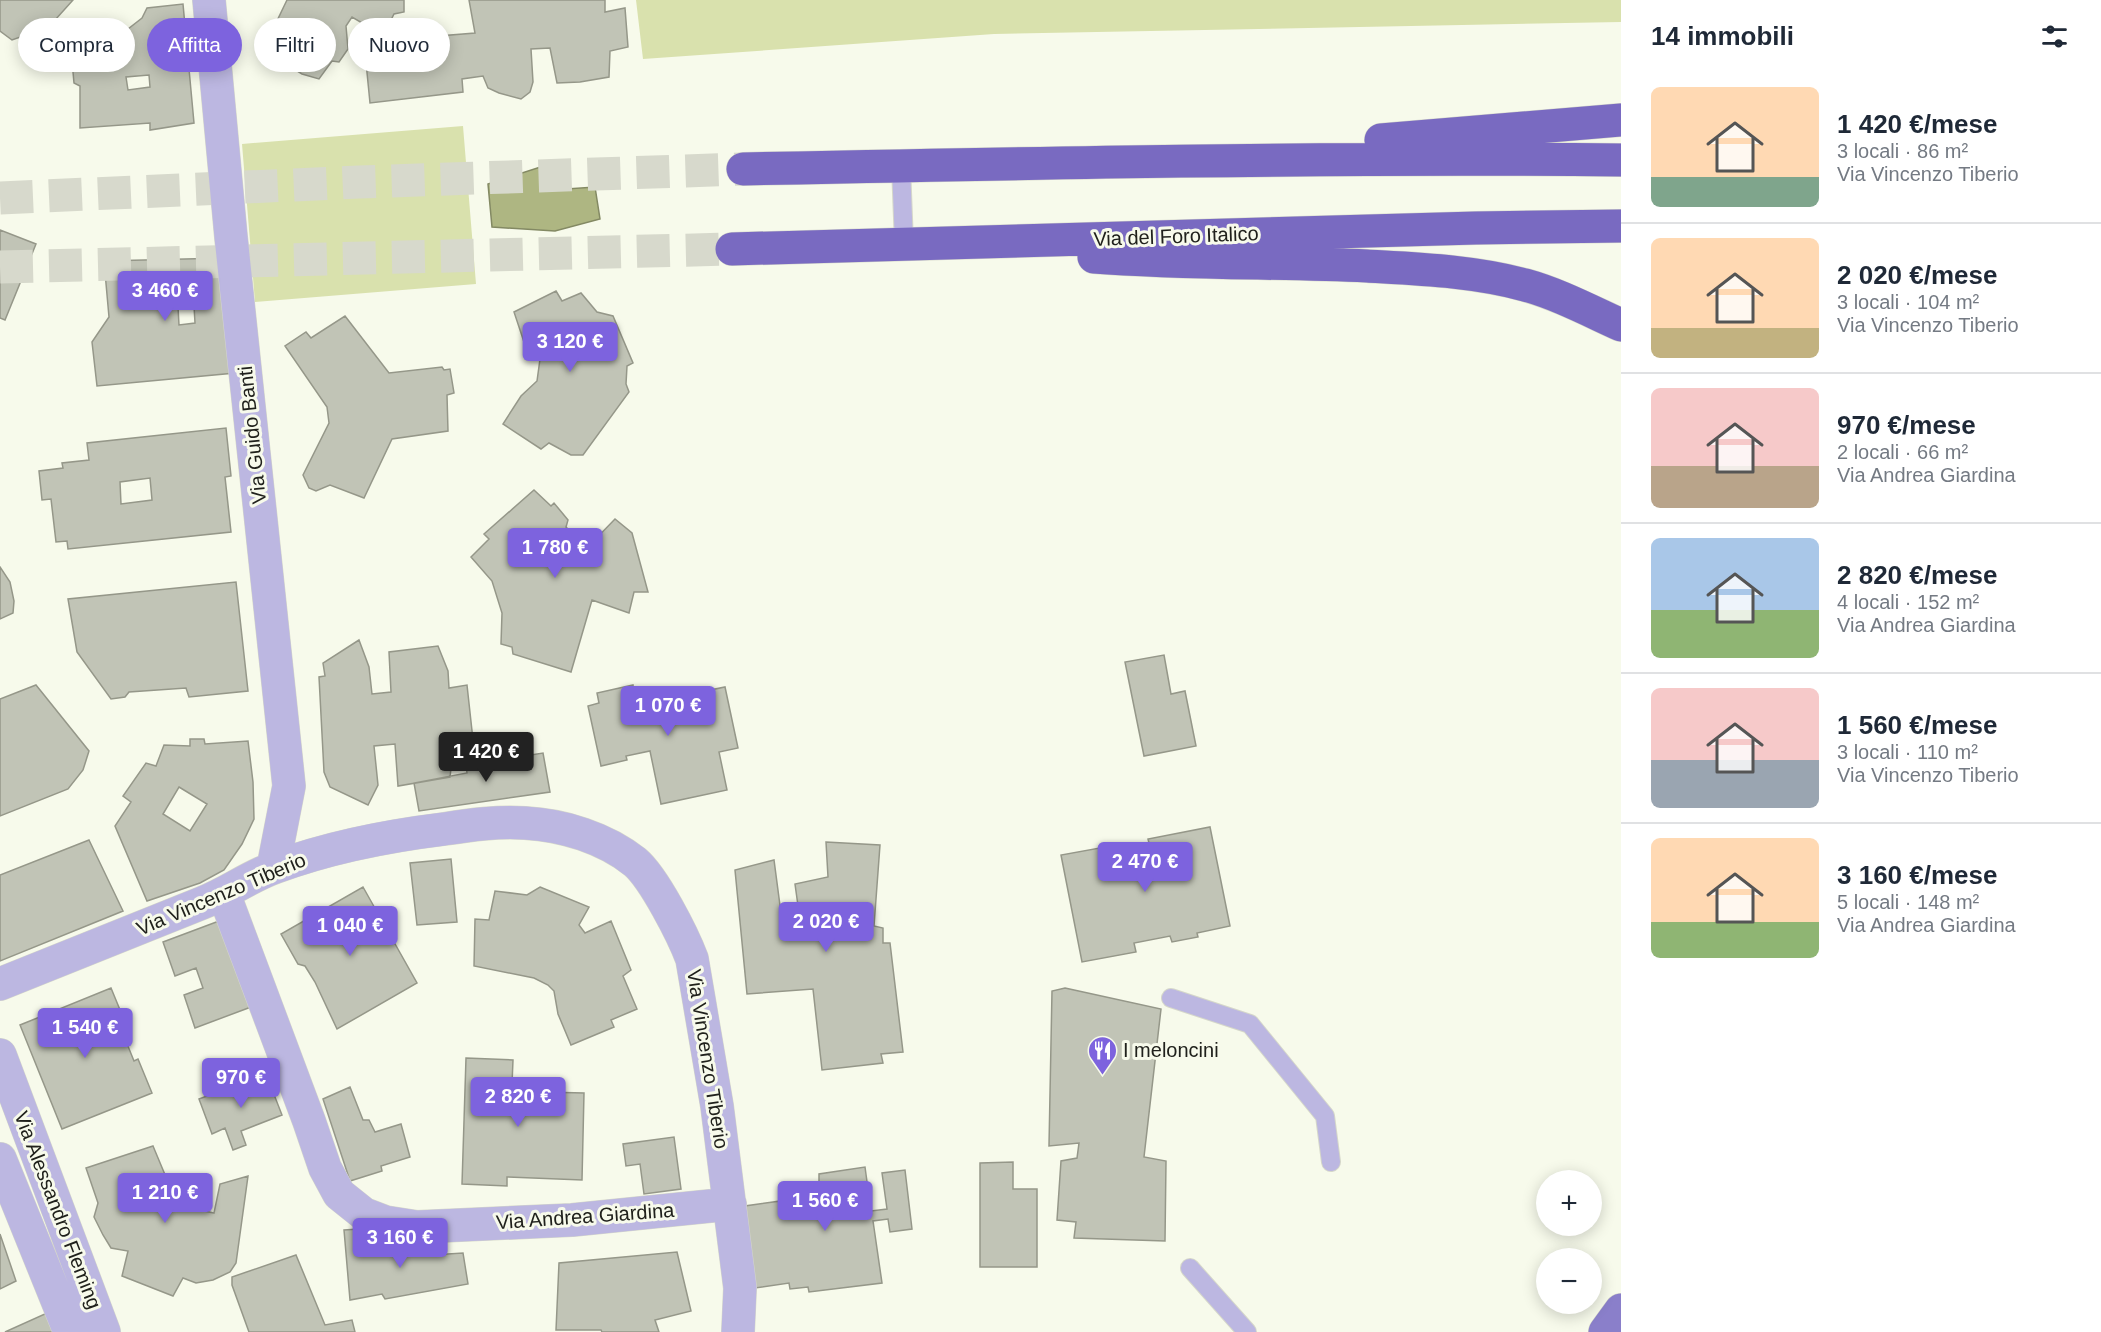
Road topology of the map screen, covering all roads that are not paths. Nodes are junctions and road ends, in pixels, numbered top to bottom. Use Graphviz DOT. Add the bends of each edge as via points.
graph roads {
  1 [pos="209,0"];
  2 [pos="1621,120"];
  3 [pos="1621,160"];
  4 [pos="1125,162"];
  5 [pos="901,166"];
  6 [pos="743,170"];
  7 [pos="1621,226"];
  8 [pos="904,244"];
  9 [pos="732,249"];
  10 [pos="1621,325"];
  11 [pos="273,868"];
  12 [pos="224,894"];
  13 [pos="0,984"];
  14 [pos="1172,998"];
  15 [pos="0,1055"];
  16 [pos="0,1159"];
  17 [pos="1331,1162"];
  18 [pos="730,1204"];
  19 [pos="1190,1268"];
  20 [pos="1621,1310"];
  21 [pos="70,1332"];
  22 [pos="104,1332"];
  23 [pos="738,1332"];
  24 [pos="1247,1332"];
  25 [pos="1605,1332"];
  1 -- 11 [label="street, Via Guido Banti" via="289,786"];
  2 -- 4 [label="highway"];
  3 -- 4 [label="highway"];
  4 -- 5 [label="highway"];
  5 -- 6 [label="highway"];
  5 -- 8 [label="lane"];
  7 -- 8 [label="highway, Via del Foro Italico"];
  8 -- 9 [label="highway, Via del Foro Italico"];
  8 -- 10 [label="highway" via="1168,262 1310,264 1471,274 1525,285"];
  11 -- 12 [label="street, Via Vincenzo Tiberio"];
  11 -- 18 [label="street, Via Vincenzo Tiberio" via="350,845 499,822 584,834 626,856 648,877 692,959"];
  12 -- 13 [label="street, Via Vincenzo Tiberio"];
  12 -- 18 [label="street, Via Andrea Giardina" via="325,1168 339,1194 364,1214 417,1227 572,1220"];
  14 -- 17 [label="lane" via="1250,1024 1325,1116"];
  15 -- 22 [label="street, Via Alessandro Fleming"];
  16 -- 21 [label="street, Via Alessandro Fleming"];
  18 -- 23 [label="street, Via Vincenzo Tiberio" via="740,1288"];
  19 -- 24 [label="lane"];
  20 -- 25 [label="main road"];
}
